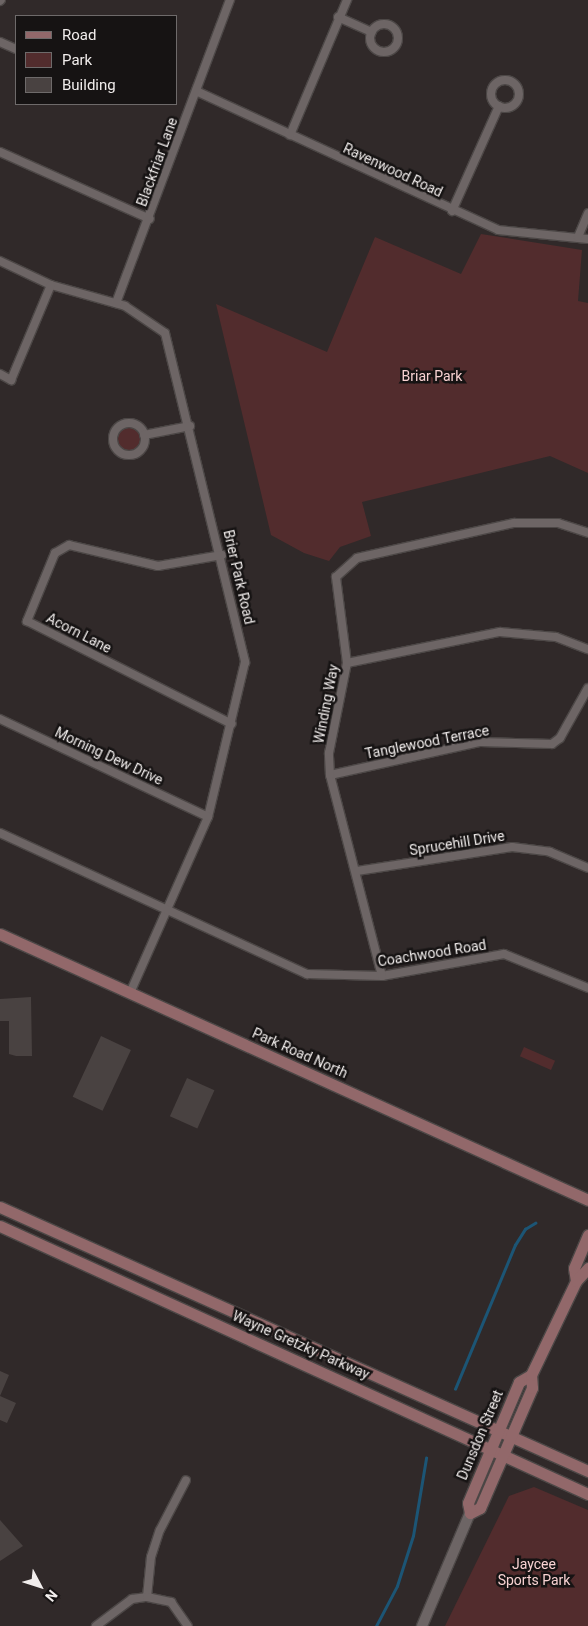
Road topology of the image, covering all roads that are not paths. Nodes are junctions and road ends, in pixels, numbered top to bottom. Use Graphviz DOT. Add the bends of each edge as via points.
graph roads {
  1 [pos="230,0"];
  2 [pos="347,0"];
  3 [pos="338,17"];
  4 [pos="372,32"];
  5 [pos="0,42"];
  6 [pos="15,49"];
  7 [pos="196,91"];
  8 [pos="499,106"];
  9 [pos="290,135"];
  10 [pos="0,152"];
  11 [pos="452,211"];
  12 [pos="588,213"];
  13 [pos="150,219"];
  14 [pos="578,237"];
  15 [pos="588,239"];
  16 [pos="0,262"];
  17 [pos="51,285"];
  18 [pos="116,303"];
  19 [pos="0,374"];
  20 [pos="190,426"];
  21 [pos="144,435"];
  22 [pos="588,533"];
  23 [pos="222,555"];
  24 [pos="588,649"];
  25 [pos="347,663"];
  26 [pos="588,688"];
  27 [pos="0,719"];
  28 [pos="232,724"];
  29 [pos="330,775"];
  30 [pos="208,817"];
  31 [pos="0,833"];
  32 [pos="588,868"];
  33 [pos="356,871"];
  34 [pos="167,911"];
  35 [pos="0,934"];
  36 [pos="382,976"];
  37 [pos="588,988"];
  38 [pos="130,993"];
  39 [pos="588,1200"];
  40 [pos="0,1207"];
  41 [pos="0,1226"];
  42 [pos="588,1235"];
  43 [pos="588,1268"];
  44 [pos="576,1281"];
  45 [pos="531,1375"];
  46 [pos="497,1432"];
  47 [pos="511,1437"];
  48 [pos="490,1449"];
  49 [pos="503,1454"];
  50 [pos="588,1471"];
  51 [pos="186,1480"];
  52 [pos="588,1494"];
  53 [pos="470,1513"];
  54 [pos="147,1597"];
  55 [pos="96,1626"];
  56 [pos="188,1626"];
  57 [pos="422,1626"];
  1 -- 7 [label="street, Blackfriar Lane"];
  2 -- 3 [label="street"];
  3 -- 4 [label="street"];
  3 -- 9 [label="street"];
  5 -- 6 [label="street"];
  7 -- 9 [label="street, Ravenwood Road"];
  7 -- 13 [label="street, Blackfriar Lane"];
  8 -- 11 [label="street"];
  9 -- 11 [label="street, Ravenwood Road"];
  10 -- 13 [label="street"];
  11 -- 14 [label="street, Ravenwood Road" via="498,230"];
  12 -- 14 [label="street"];
  13 -- 18 [label="street, Blackfriar Lane"];
  14 -- 15 [label="street, Ravenwood Road"];
  16 -- 17 [label="street, Brier Park Road"];
  17 -- 18 [label="street, Brier Park Road"];
  17 -- 19 [label="street" via="11,380"];
  18 -- 20 [label="street, Brier Park Road" via="165,334"];
  20 -- 21 [label="street"];
  20 -- 23 [label="street, Brier Park Road"];
  21 -- 21 [label="street" via="139,426 124,424 116,430 114,444 120,452 131,455 140,450"];
  22 -- 25 [label="street, Winding Way" via="549,522 514,523 351,561 340,571 335,583"];
  23 -- 28 [label="street, Brier Park Road" via="245,662"];
  23 -- 28 [label="street, Acorn Lane" via="158,566 69,545 56,554 27,621"];
  24 -- 25 [label="street" via="556,637 500,632"];
  25 -- 29 [label="street, Winding Way" via="329,753"];
  26 -- 29 [label="street, Tanglewood Terrace" via="560,738 552,744 480,742"];
  27 -- 30 [label="street, Morning Dew Drive"];
  28 -- 30 [label="street, Brier Park Road"];
  29 -- 33 [label="street, Winding Way"];
  30 -- 34 [label="street, Brier Park Road"];
  31 -- 34 [label="street"];
  32 -- 33 [label="street, Sprucehill Drive" via="550,852 512,847"];
  33 -- 36 [label="street, Winding Way"];
  34 -- 36 [label="street, Coachwood Road" via="307,974"];
  34 -- 38 [label="street, Brier Park Road"];
  35 -- 38 [label="main road, Park Road North"];
  36 -- 37 [label="street, Coachwood Road" via="504,954"];
  38 -- 39 [label="main road, Park Road North"];
  40 -- 46 [label="main road, Wayne Gretzky Parkway"];
  41 -- 48 [label="main road, Wayne Gretzky Parkway"];
  42 -- 44 [label="main road, Dunsdon Street" via="574,1268"];
  43 -- 44 [label="main road, Dunsdon Street"];
  44 -- 45 [label="main road, Dunsdon Street"];
  45 -- 46 [label="main road, Dunsdon Street" via="519,1382"];
  45 -- 47 [label="main road, Dunsdon Street" via="532,1388"];
  46 -- 47 [label="main road, Wayne Gretzky Parkway"];
  46 -- 48 [label="main road, Dunsdon Street"];
  47 -- 49 [label="main road, Dunsdon Street"];
  47 -- 50 [label="main road, Wayne Gretzky Parkway"];
  48 -- 49 [label="main road, Wayne Gretzky Parkway"];
  48 -- 53 [label="main road, Dunsdon Street" via="468,1503"];
  49 -- 52 [label="main road, Wayne Gretzky Parkway"];
  49 -- 53 [label="main road, Dunsdon Street" via="480,1508"];
  51 -- 54 [label="street" via="160,1530 151,1557"];
  53 -- 57 [label="street, Dunsdon Street"];
  54 -- 55 [label="street" via="132,1599"];
  54 -- 56 [label="street" via="171,1602"];
}
